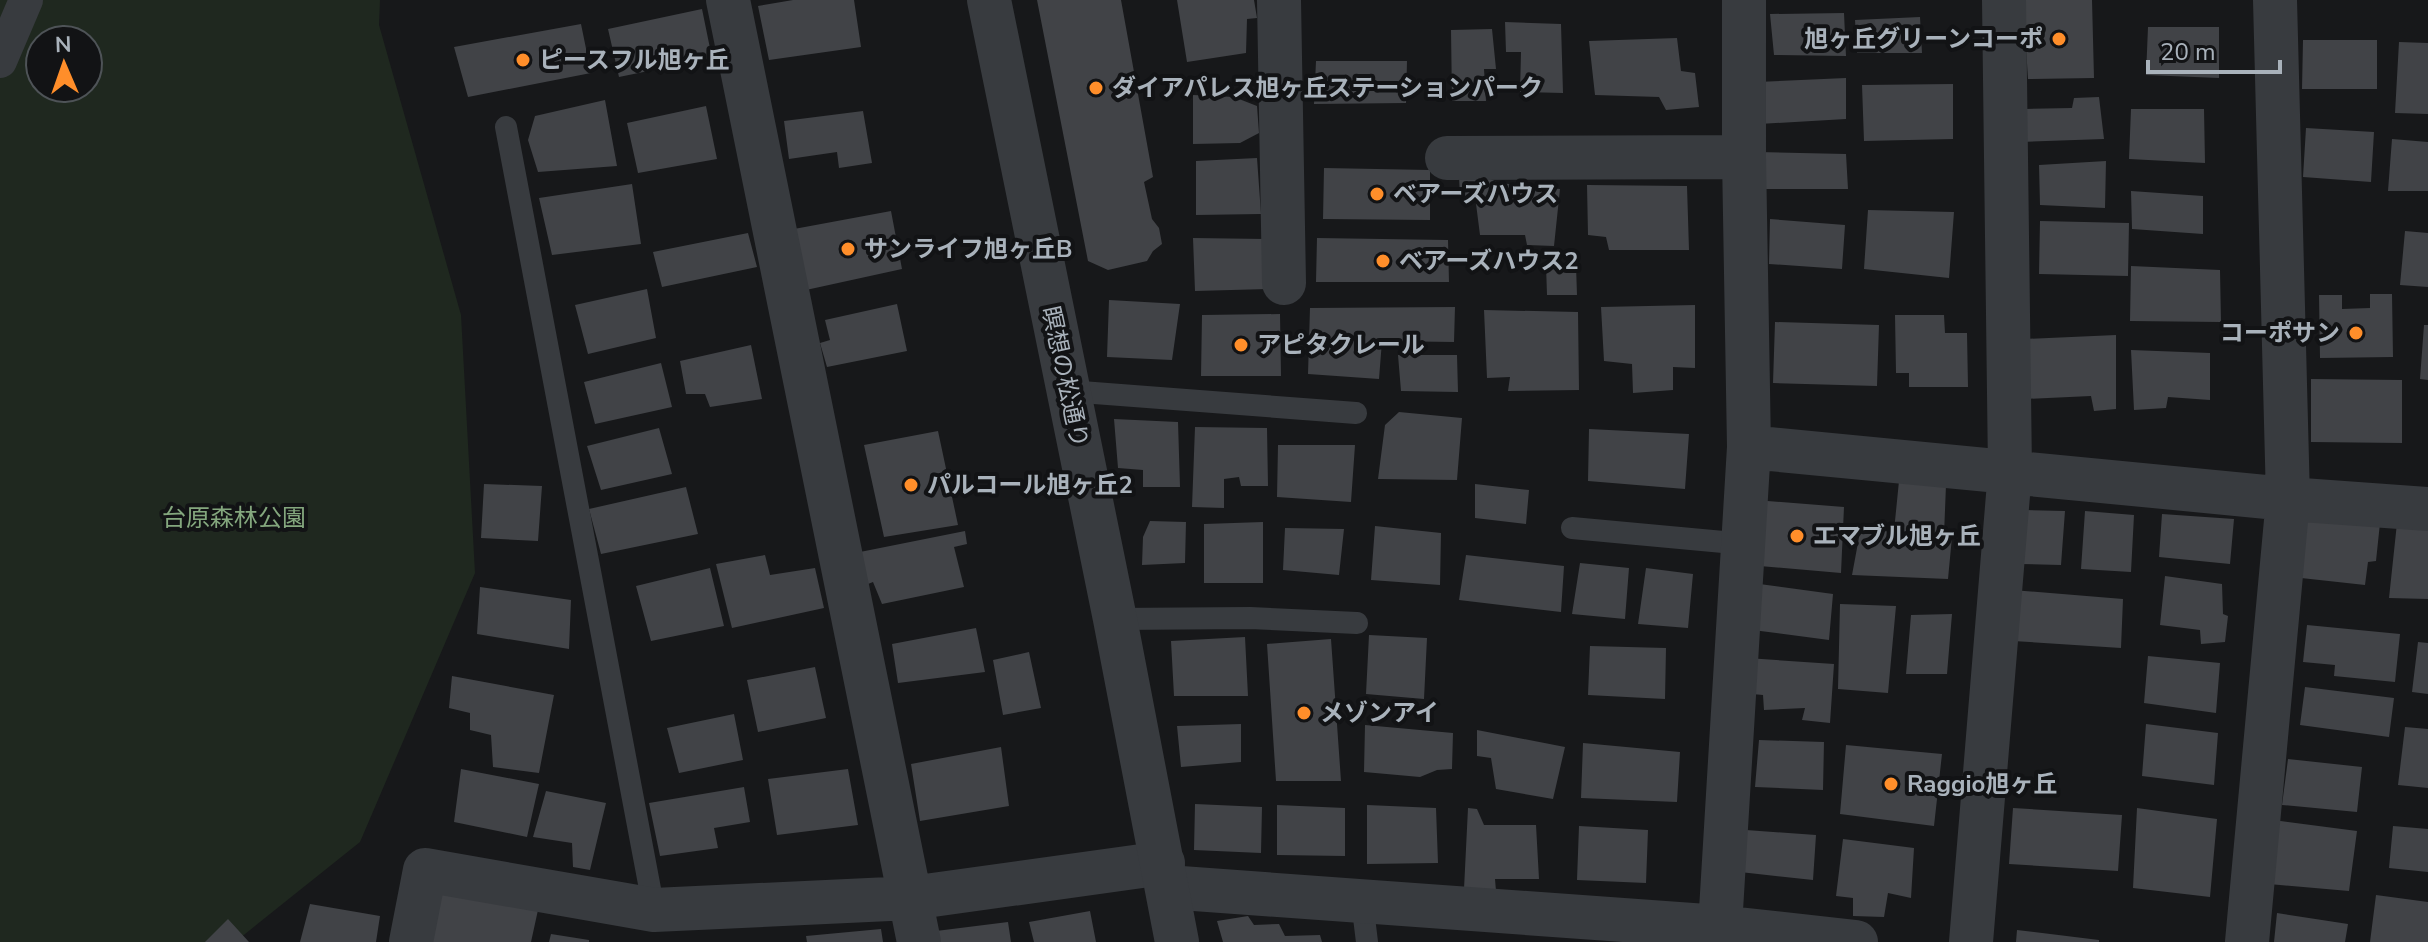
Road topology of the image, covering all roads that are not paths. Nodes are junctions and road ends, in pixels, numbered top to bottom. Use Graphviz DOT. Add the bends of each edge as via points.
graph roads {
  1 [pos="26,0"];
  2 [pos="728,0"];
  3 [pos="989,0"];
  4 [pos="1279,0"];
  5 [pos="1744,0"];
  6 [pos="2004,0"];
  7 [pos="2275,0"];
  8 [pos="0,61"];
  9 [pos="506,127"];
  10 [pos="1744,157"];
  11 [pos="1447,158"];
  12 [pos="1284,283"];
  13 [pos="1068,391"];
  14 [pos="1356,413"];
  15 [pos="1749,447"];
  16 [pos="2010,471"];
  17 [pos="2288,499"];
  18 [pos="2428,509"];
  19 [pos="1572,528"];
  20 [pos="1745,544"];
  21 [pos="1115,619"];
  22 [pos="1357,623"];
  23 [pos="1165,875"];
  24 [pos="911,898"];
  25 [pos="654,910"];
  26 [pos="1365,922"];
  27 [pos="1718,934"];
  28 [pos="411,942"];
  29 [pos="919,942"];
  30 [pos="1177,942"];
  31 [pos="1856,942"];
  32 [pos="1971,942"];
  33 [pos="2247,942"];
  1 -- 8 [label="street"];
  2 -- 24 [label="street"];
  3 -- 13 [label="street, 瞑想の松通り"];
  4 -- 12 [label="street"];
  5 -- 10 [label="street"];
  6 -- 16 [label="street"];
  7 -- 17 [label="street"];
  9 -- 25 [label="lane"];
  10 -- 11 [label="street"];
  10 -- 15 [label="street"];
  13 -- 14 [label="lane"];
  13 -- 21 [label="street, 瞑想の松通り"];
  15 -- 16 [label="street"];
  15 -- 20 [label="street"];
  16 -- 17 [label="street"];
  16 -- 32 [label="street"];
  17 -- 18 [label="street"];
  17 -- 33 [label="street"];
  19 -- 20 [label="lane"];
  20 -- 27 [label="street"];
  21 -- 22 [label="lane"];
  21 -- 23 [label="street, 瞑想の松通り"];
  23 -- 24 [label="street"];
  23 -- 26 [label="street"];
  23 -- 30 [label="street, 瞑想の松通り"];
  24 -- 25 [label="street"];
  24 -- 29 [label="street"];
  25 -- 28 [label="street" via="425,870"];
  26 -- 27 [label="street"];
  27 -- 31 [label="street"];
}
